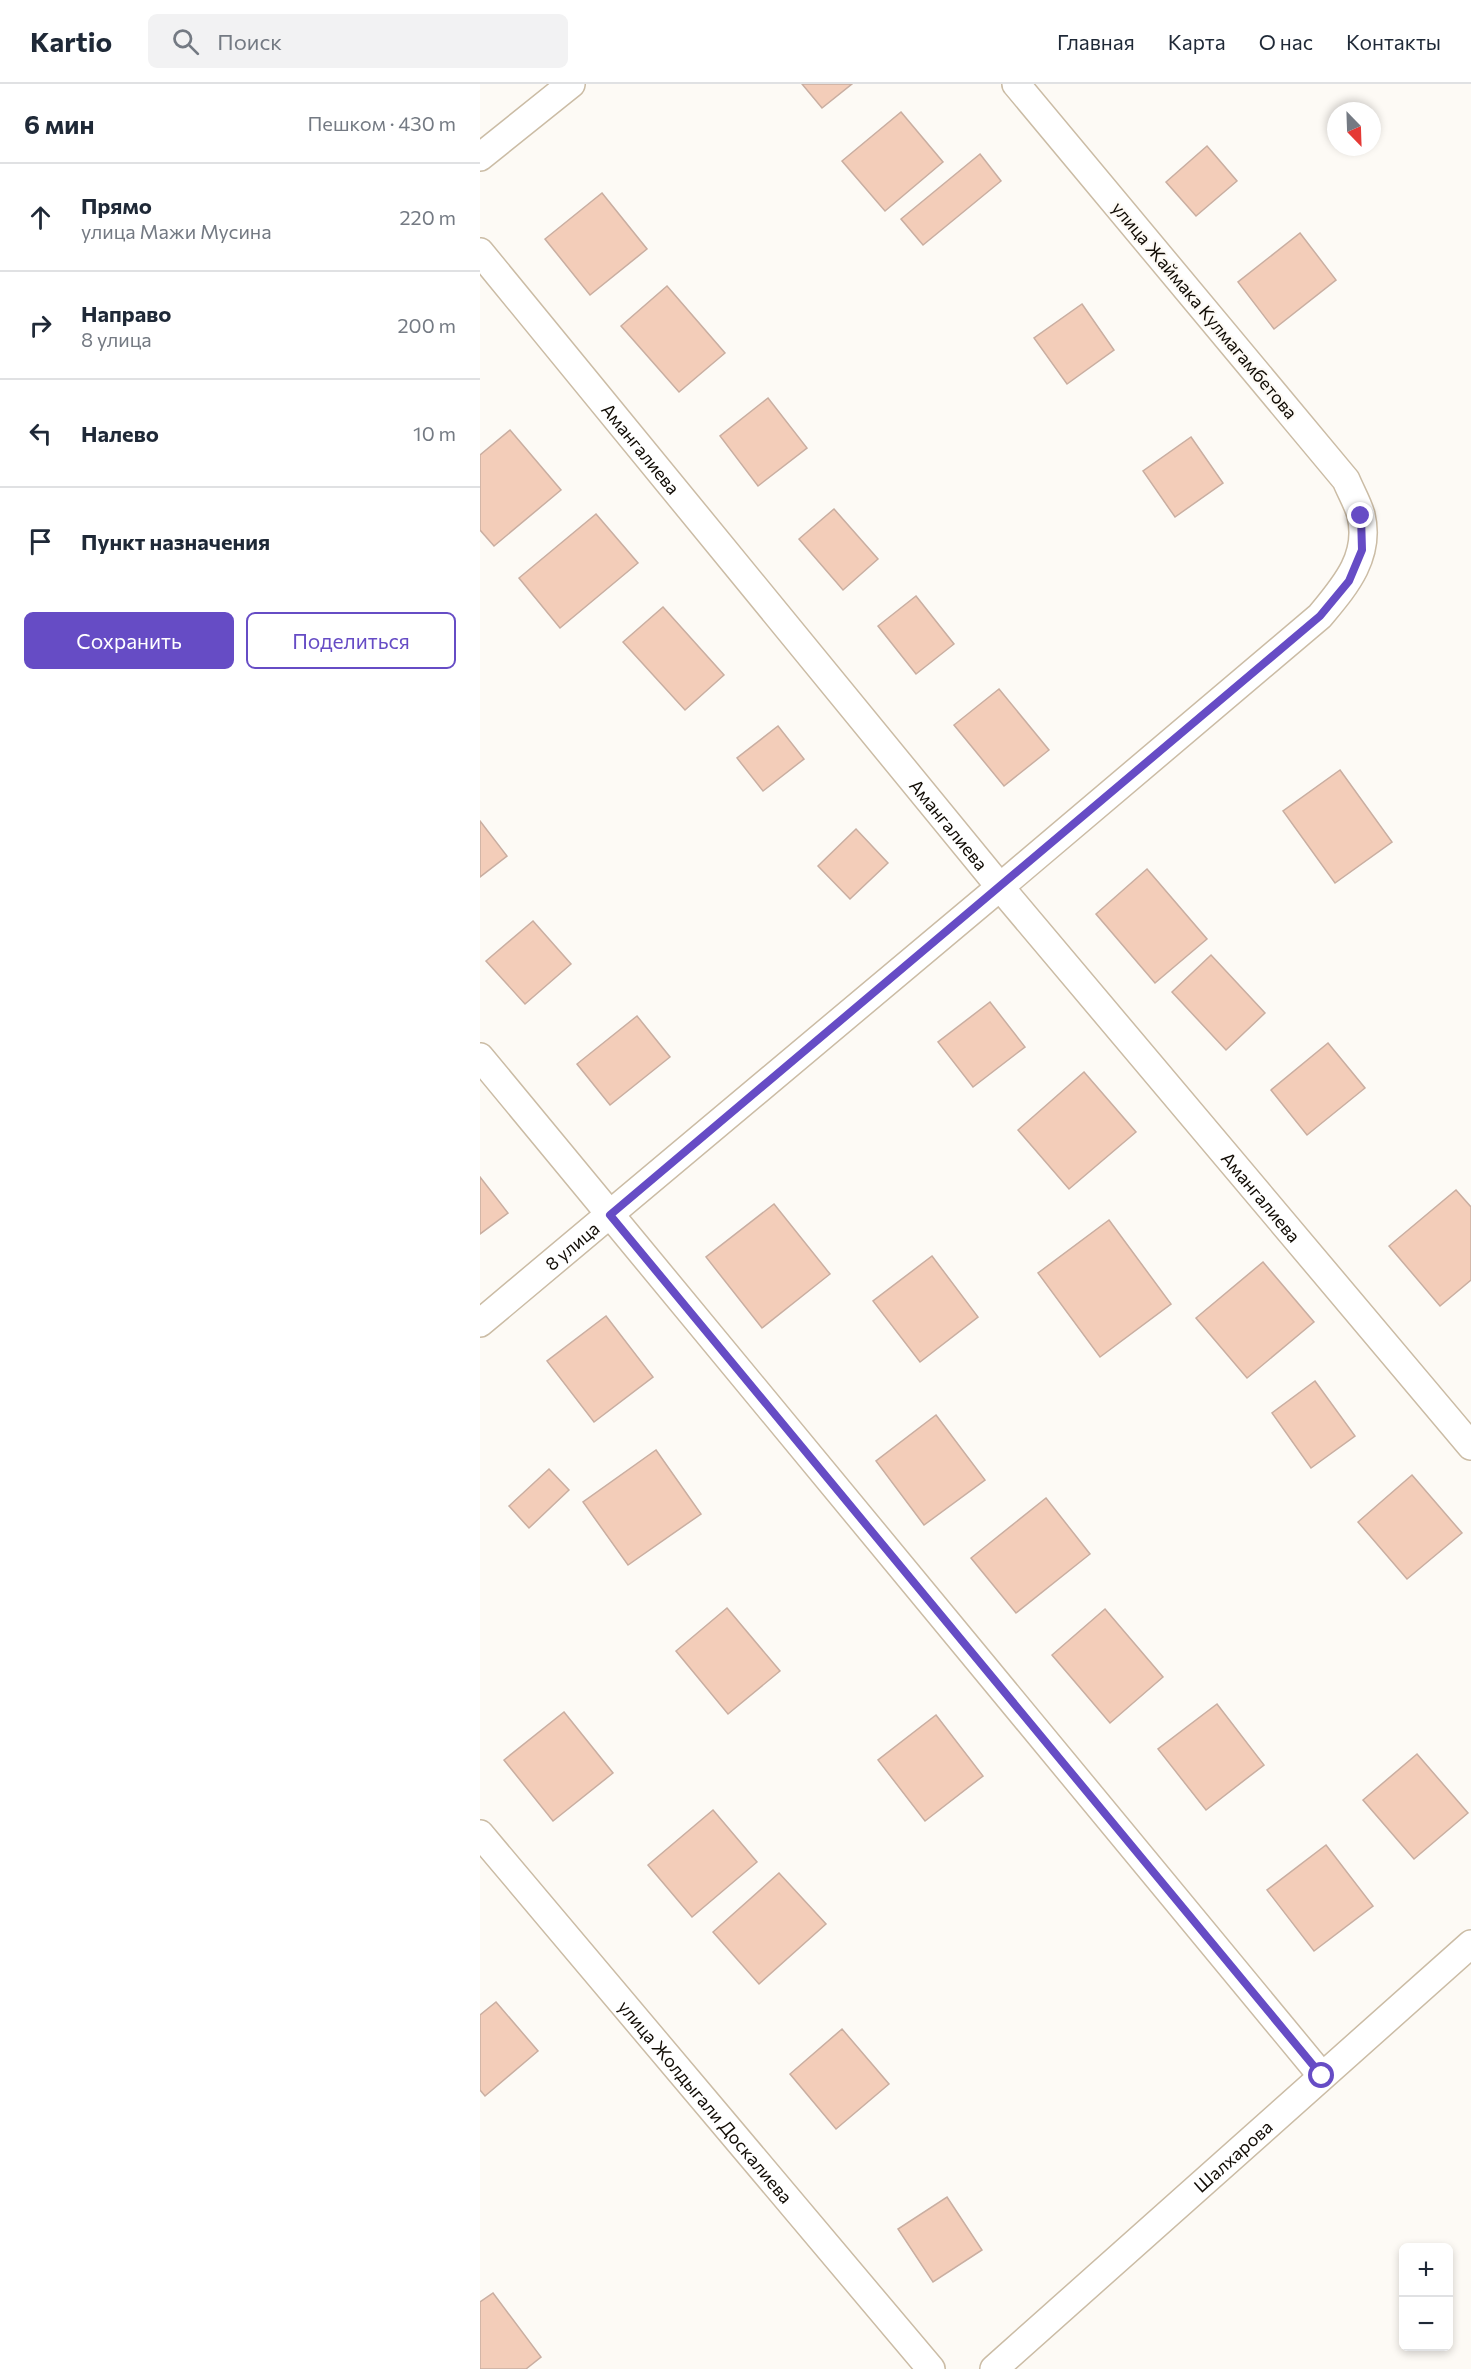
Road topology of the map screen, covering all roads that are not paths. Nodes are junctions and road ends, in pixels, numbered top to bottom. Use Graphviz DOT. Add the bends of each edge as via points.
graph roads {
  1 [pos="571,84"];
  2 [pos="1016,84"];
  3 [pos="480,157"];
  4 [pos="480,252"];
  5 [pos="1362,550"];
  6 [pos="1000,887"];
  7 [pos="480,1057"];
  8 [pos="610,1215"];
  9 [pos="480,1323"];
  10 [pos="1471,1446"];
  11 [pos="480,1834"];
  12 [pos="1471,1944"];
  13 [pos="1322,2076"];
  14 [pos="931,2369"];
  15 [pos="994,2369"];
  1 -- 3 [label="street"];
  2 -- 5 [label="street, улица Жаймака Кулмагамбетова" via="1346,480 1361,516"];
  4 -- 6 [label="street, Амангалиева"];
  5 -- 6 [label="street, 8 улица" via="1349,581 1320,616"];
  6 -- 8 [label="street, 8 улица"];
  6 -- 10 [label="street, Амангалиева"];
  7 -- 8 [label="street"];
  8 -- 9 [label="street, 8 улица"];
  8 -- 13 [label="street"];
  11 -- 14 [label="street, улица Жолдыгали Доскалиева"];
  12 -- 13 [label="street, Шалхарова"];
  13 -- 15 [label="street, Шалхарова"];
}
